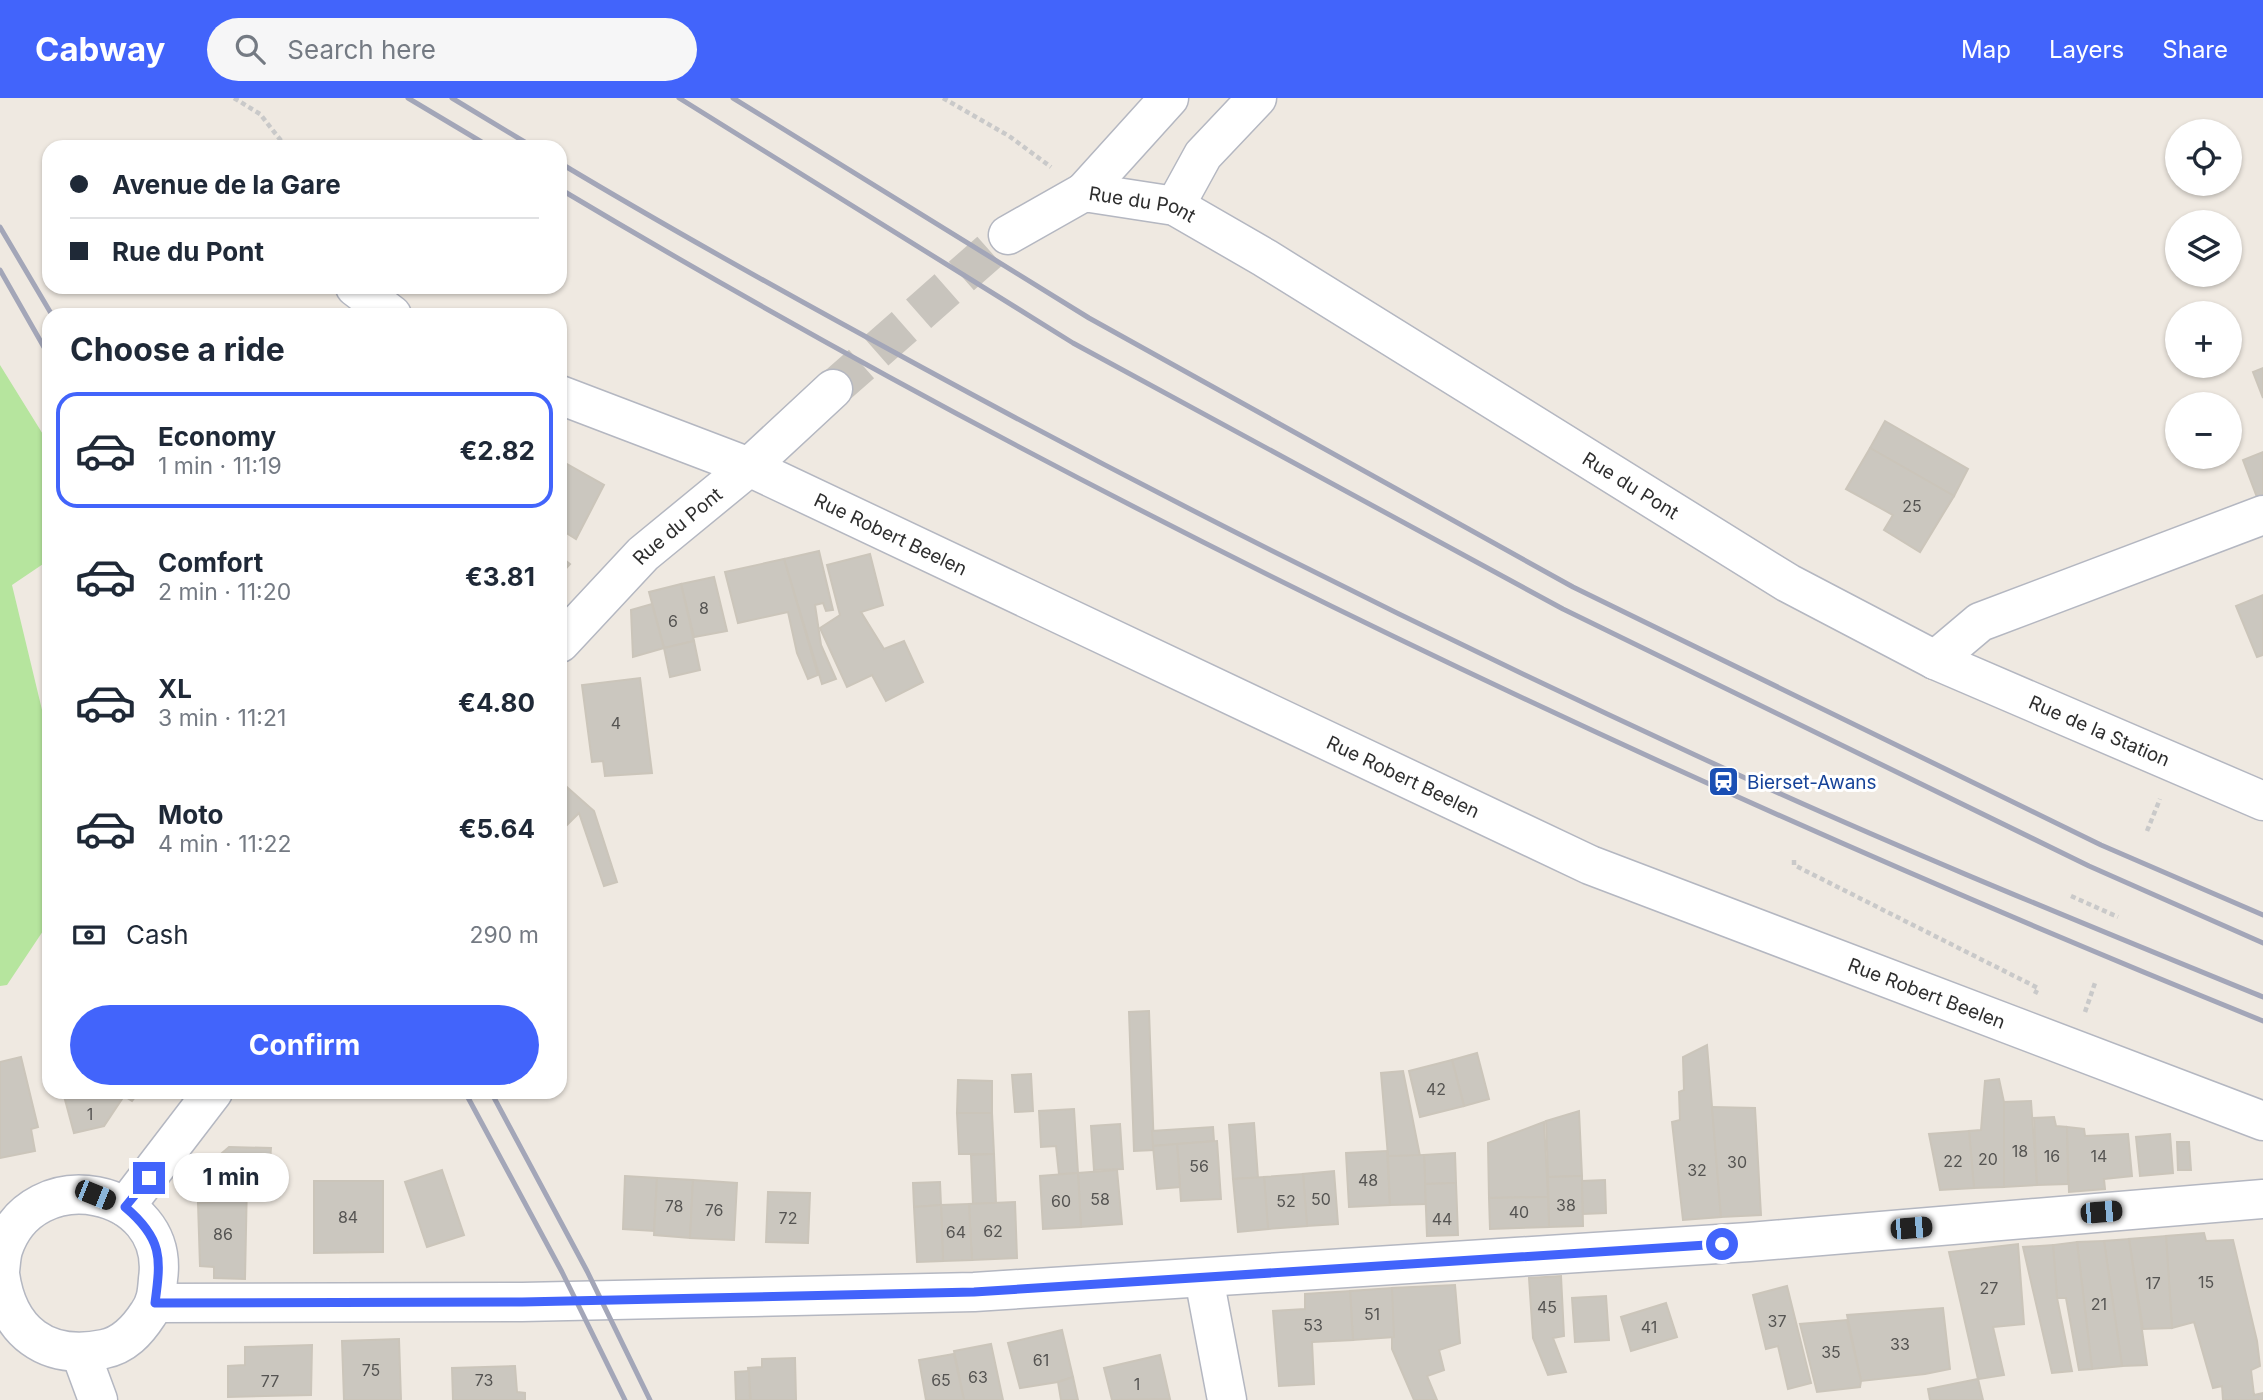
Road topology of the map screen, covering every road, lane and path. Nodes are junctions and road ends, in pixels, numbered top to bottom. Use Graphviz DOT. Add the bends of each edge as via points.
graph roads {
  1 [pos="234,98"];
  2 [pos="943,98"];
  3 [pos="1169,98"];
  4 [pos="1257,98"];
  5 [pos="280,140"];
  6 [pos="1084,192"];
  7 [pos="1175,206"];
  8 [pos="1008,235"];
  9 [pos="364,294"];
  10 [pos="383,308"];
  11 [pos="832,389"];
  12 [pos="567,398"];
  13 [pos="749,467"];
  14 [pos="2263,515"];
  15 [pos="567,635"];
  16 [pos="1935,660"];
  17 [pos="2263,801"];
  18 [pos="2158,804"];
  19 [pos="2147,831"];
  20 [pos="1794,860"];
  21 [pos="2071,897"];
  22 [pos="2118,917"];
  23 [pos="2096,980"];
  24 [pos="2090,995"];
  25 [pos="2034,998"];
  26 [pos="208,1099"];
  27 [pos="2263,1121"];
  28 [pos="2263,1199"];
  29 [pos="125,1207"];
  30 [pos="0,1273"];
  31 [pos="1204,1278"];
  32 [pos="155,1303"];
  33 [pos="81,1354"];
  34 [pos="98,1400"];
  35 [pos="1227,1400"];
  1 -- 5 [label="path" via="260,114"];
  2 -- 6 [label="path" via="1009,136"];
  3 -- 6 [label="street"];
  4 -- 7 [label="street" via="1203,155"];
  6 -- 7 [label="street, Rue du Pont"];
  6 -- 8 [label="street, Rue du Pont"];
  7 -- 16 [label="street, Rue du Pont" via="1788,583"];
  9 -- 10 [label="street"];
  11 -- 13 [label="street, Rue du Pont"];
  12 -- 13 [label="street, Rue Robert Beelen"];
  13 -- 15 [label="street, Rue du Pont" via="643,554"];
  13 -- 27 [label="street, Rue Robert Beelen" via="1590,865"];
  14 -- 16 [label="street" via="1980,622"];
  16 -- 17 [label="street, Rue de la Station"];
  18 -- 19 [label="path"];
  20 -- 25 [label="path" via="1794,864 2038,988"];
  21 -- 22 [label="path"];
  23 -- 24 [label="path"];
  26 -- 29 [label="street"];
  28 -- 31 [label="street" via="1749,1242"];
  29 -- 30 [label="street" via="95,1195 69,1194 41,1203 20,1220 4,1249"];
  29 -- 32 [label="street" via="141,1220 154,1241 160,1265"];
  30 -- 33 [label="street" via="3,1295 17,1323 44,1346"];
  31 -- 32 [label="street" via="974,1292 522,1302"];
  31 -- 35 [label="street"];
  32 -- 33 [label="street" via="125,1341"];
  33 -- 34 [label="street"];
}
